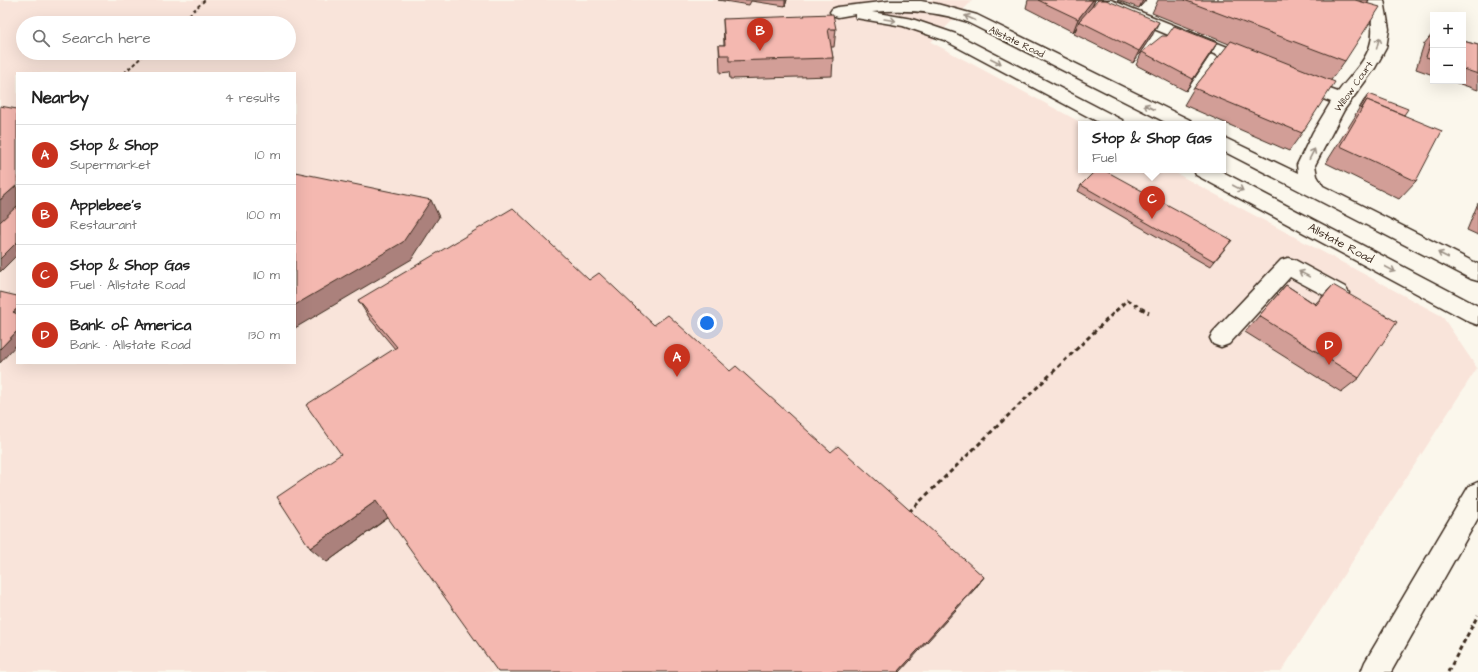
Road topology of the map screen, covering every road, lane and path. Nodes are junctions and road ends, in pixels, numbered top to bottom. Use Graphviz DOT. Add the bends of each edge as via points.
graph roads {
  1 [pos="205,0"];
  2 [pos="1097,0"];
  3 [pos="1376,0"];
  4 [pos="837,6"];
  5 [pos="188,16"];
  6 [pos="138,60"];
  7 [pos="125,72"];
  8 [pos="1341,100"];
  9 [pos="1110,121"];
  10 [pos="1178,121"];
  11 [pos="1226,145"];
  12 [pos="1209,173"];
  13 [pos="1316,190"];
  14 [pos="1478,273"];
  15 [pos="1338,293"];
  16 [pos="1149,313"];
  17 [pos="1478,316"];
  18 [pos="1222,338"];
  19 [pos="1478,494"];
  20 [pos="908,513"];
  21 [pos="1478,615"];
  22 [pos="1375,672"];
  23 [pos="1448,672"];
  1 -- 5 [label="path"];
  2 -- 8 [label="street"];
  8 -- 3 [label="street, Willow Court, one-way" via="1370,64 1376,52 1380,39"];
  4 -- 9 [label="street, Allstate Road, one-way" via="906,22 950,37"];
  10 -- 4 [label="street, Allstate Road, one-way" via="954,12 932,6"];
  6 -- 7 [label="path"];
  13 -- 8 [label="street, Willow Court, one-way" via="1308,176 1306,165"];
  11 -- 13 [label="street"];
  12 -- 17 [label="street, Allstate Road, one-way"];
  14 -- 13 [label="street, one-way"];
  15 -- 18 [label="street, one-way" via="1288,266"];
  16 -- 20 [label="path" via="1127,300"];
  19 -- 22 [label="street"];
  21 -- 23 [label="path"];
}
